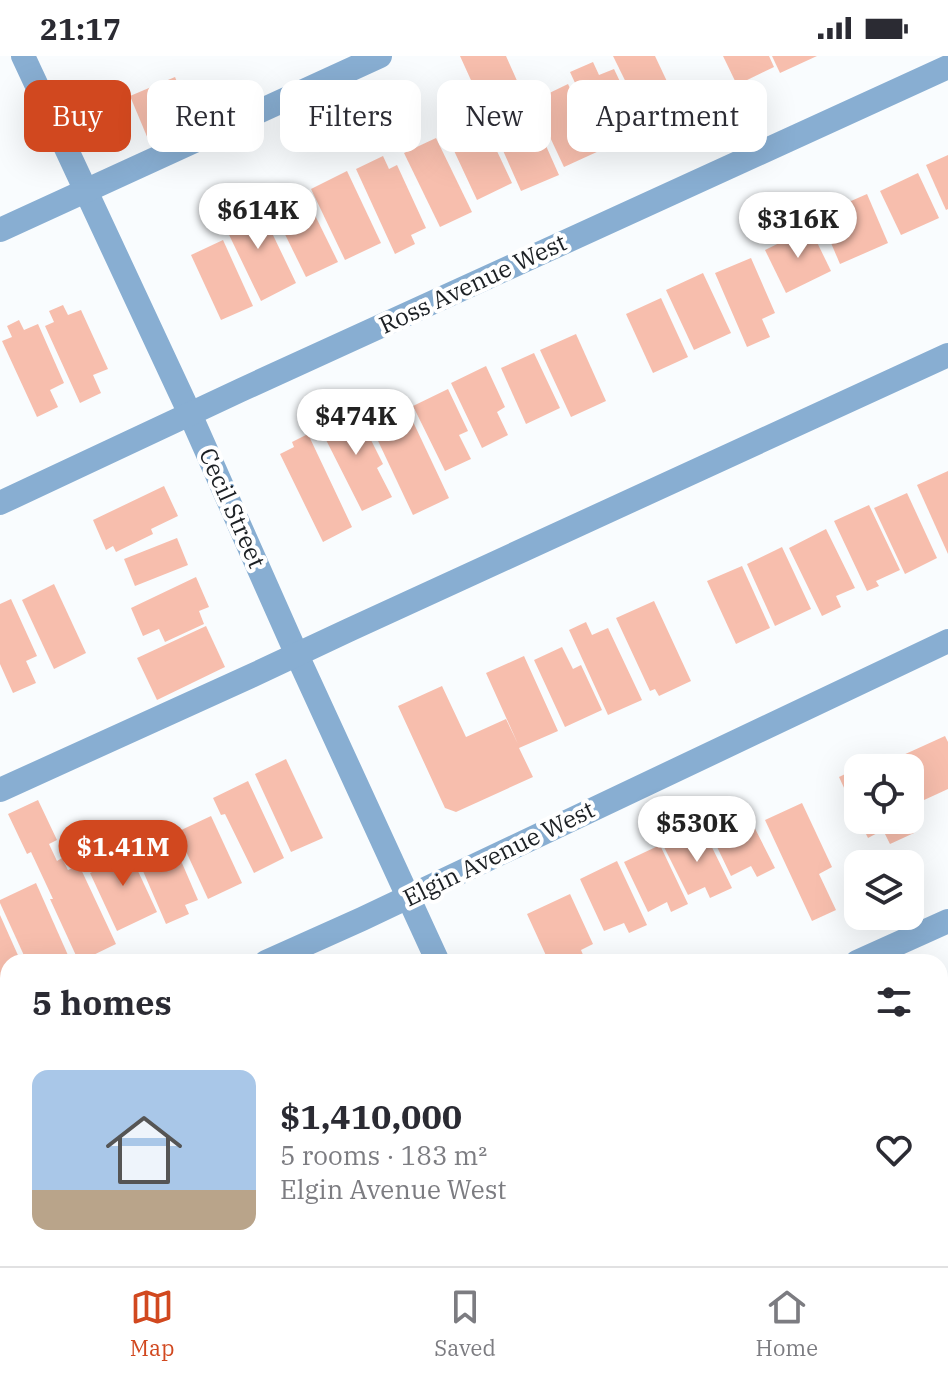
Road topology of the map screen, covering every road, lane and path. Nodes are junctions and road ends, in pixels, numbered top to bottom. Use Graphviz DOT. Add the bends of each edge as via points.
graph roads {
  1 [pos="23,56"];
  2 [pos="380,56"];
  3 [pos="948,67"];
  4 [pos="85,191"];
  5 [pos="0,230"];
  6 [pos="948,355"];
  7 [pos="190,414"];
  8 [pos="0,503"];
  9 [pos="948,641"];
  10 [pos="297,655"];
  11 [pos="0,790"];
  12 [pos="409,897"];
  13 [pos="948,921"];
  14 [pos="284,954"];
  15 [pos="434,954"];
  16 [pos="875,954"];
  1 -- 4 [label="street, Cecil Street"];
  2 -- 4 [label="street"];
  3 -- 7 [label="street, Ross Avenue West"];
  4 -- 5 [label="street"];
  4 -- 7 [label="street, Cecil Street"];
  6 -- 10 [label="street"];
  7 -- 8 [label="street, Ross Avenue West"];
  7 -- 10 [label="street, Cecil Street"];
  9 -- 12 [label="street, Elgin Avenue West"];
  10 -- 11 [label="street"];
  10 -- 12 [label="street, Cecil Street"];
  12 -- 14 [label="street, Elgin Avenue West"];
  12 -- 15 [label="street, Cecil Street"];
  13 -- 16 [label="street"];
}
